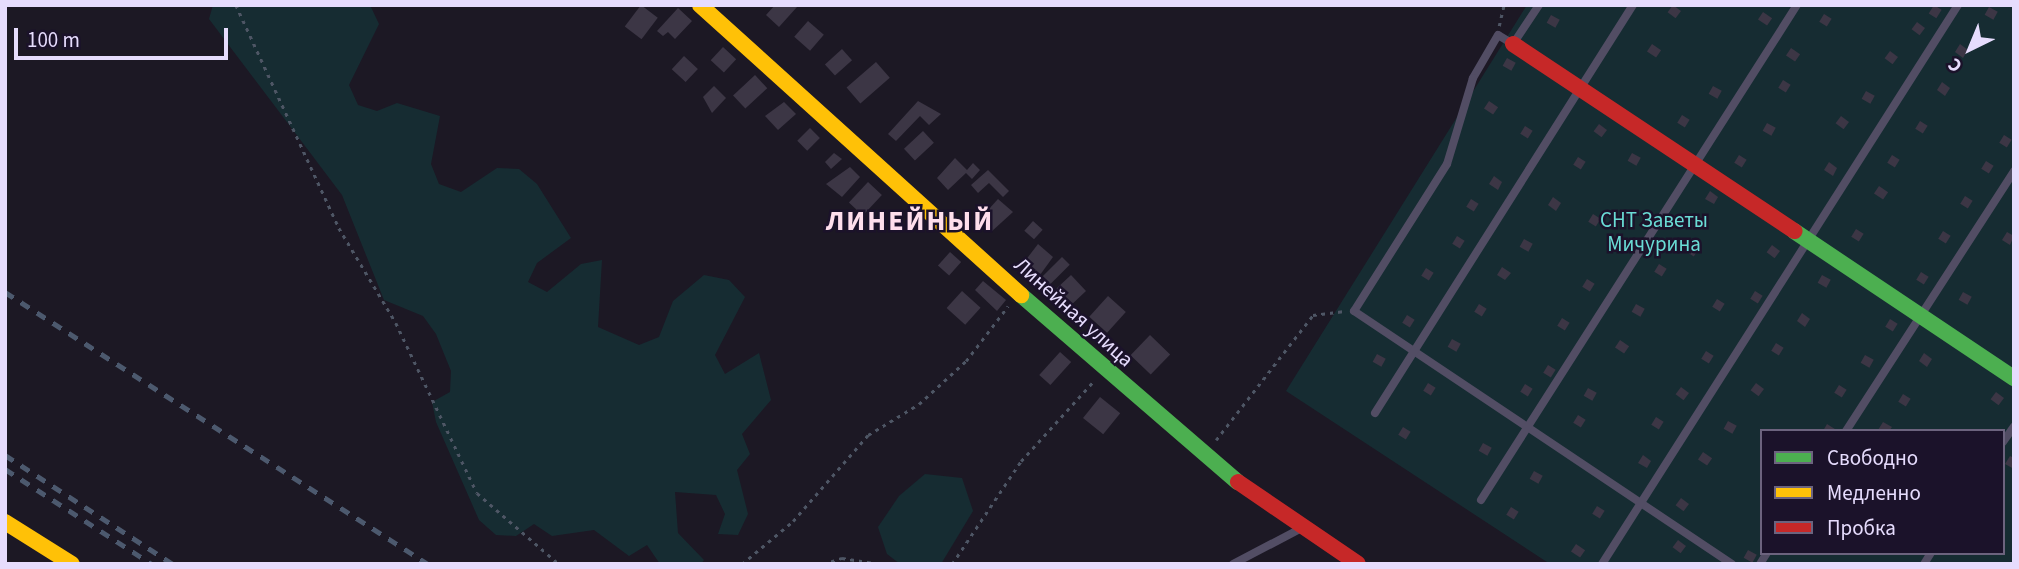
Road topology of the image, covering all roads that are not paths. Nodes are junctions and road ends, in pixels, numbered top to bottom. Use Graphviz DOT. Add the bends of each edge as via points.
graph roads {
  1 [pos="700,5"];
  2 [pos="1539,5"];
  3 [pos="1633,5"];
  4 [pos="1797,5"];
  5 [pos="1958,5"];
  6 [pos="1513,44"];
  7 [pos="1579,88"];
  8 [pos="1695,165"];
  9 [pos="2014,171"];
  10 [pos="1809,241"];
  11 [pos="1921,316"];
  12 [pos="1411,349"];
  13 [pos="2014,378"];
  14 [pos="1375,413"];
  15 [pos="1526,426"];
  16 [pos="1847,429"];
  17 [pos="1481,500"];
  18 [pos="1639,502"];
  19 [pos="5,522"];
  20 [pos="1302,528"];
  21 [pos="72,564"];
  22 [pos="1233,564"];
  23 [pos="1357,564"];
  24 [pos="1602,564"];
  25 [pos="1732,564"];
  1 -- 20 [label="street, Линейная улица" via="1105,371"];
  2 -- 6 [label="lane"];
  3 -- 7 [label="lane"];
  4 -- 8 [label="lane"];
  5 -- 10 [label="lane"];
  6 -- 7 [label="street"];
  6 -- 12 [label="lane" via="1495,40 1474,78 1447,164 1354,312"];
  7 -- 8 [label="street"];
  7 -- 12 [label="lane"];
  8 -- 10 [label="street"];
  8 -- 15 [label="lane"];
  9 -- 11 [label="lane"];
  10 -- 11 [label="street"];
  10 -- 18 [label="lane"];
  11 -- 13 [label="street"];
  11 -- 16 [label="lane"];
  12 -- 14 [label="lane"];
  12 -- 15 [label="lane"];
  15 -- 17 [label="lane"];
  15 -- 18 [label="lane"];
  18 -- 24 [label="lane"];
  18 -- 25 [label="lane"];
  19 -- 21 [label="street"];
  20 -- 22 [label="lane"];
  20 -- 23 [label="street, Линейная улица"];
}
